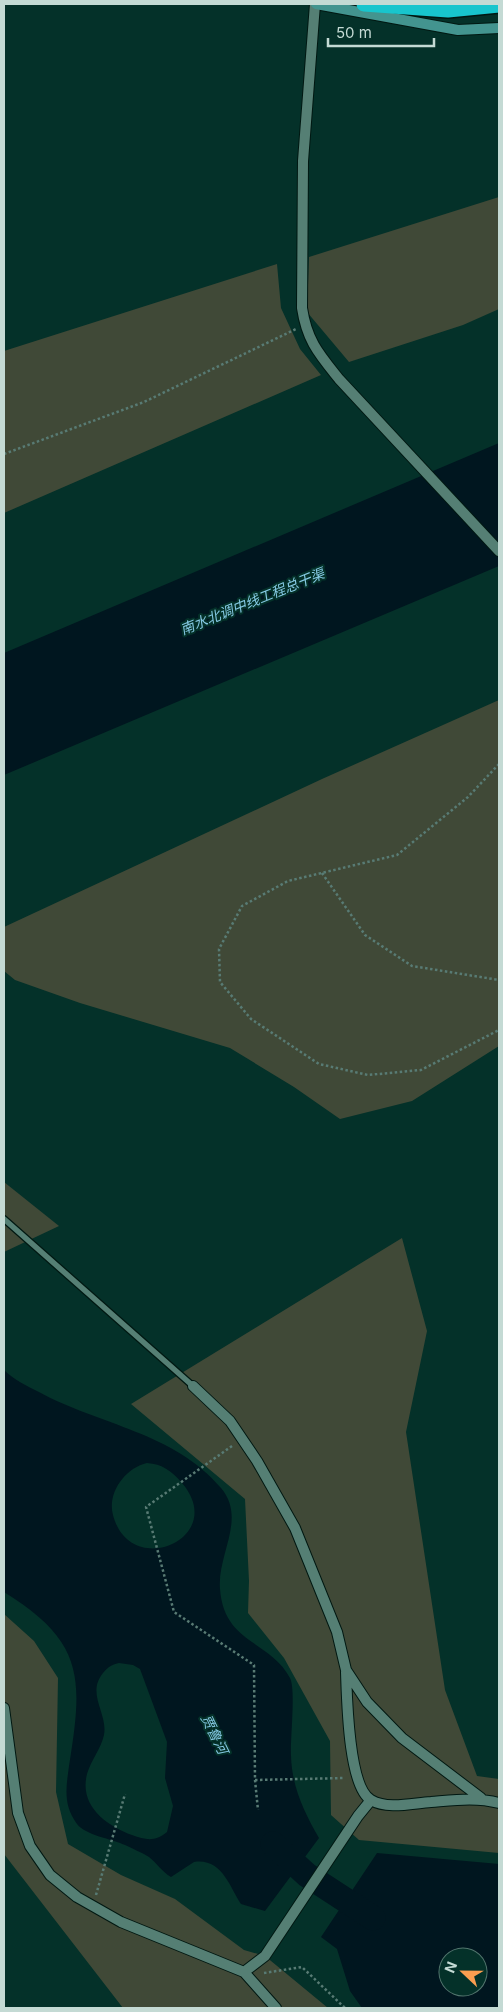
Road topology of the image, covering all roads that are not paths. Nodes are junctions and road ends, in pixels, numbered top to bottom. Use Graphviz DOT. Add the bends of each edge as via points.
graph roads {
  1 [pos="316,4"];
  2 [pos="364,4"];
  3 [pos="499,5"];
  4 [pos="499,28"];
  5 [pos="499,551"];
  6 [pos="4,1219"];
  7 [pos="193,1386"];
  8 [pos="346,1670"];
  9 [pos="4,1708"];
  10 [pos="481,1798"];
  11 [pos="371,1800"];
  12 [pos="499,1803"];
  13 [pos="246,1974"];
  14 [pos="276,2008"];
  1 -- 4 [label="street" via="458,30"];
  1 -- 5 [label="street" via="303,161 304,325 318,352 339,380"];
  2 -- 3 [label="highway" via="448,10"];
  6 -- 7 [label="lane"];
  7 -- 8 [label="street" via="230,1421 295,1528 337,1632"];
  8 -- 10 [label="street" via="367,1702 402,1738"];
  8 -- 11 [label="street" via="349,1737 362,1792"];
  9 -- 13 [label="street" via="18,1813 30,1846 50,1875 77,1898 121,1922"];
  10 -- 11 [label="street" via="386,1805"];
  10 -- 12 [label="street"];
  11 -- 13 [label="street" via="265,1956"];
  13 -- 14 [label="street"];
}
